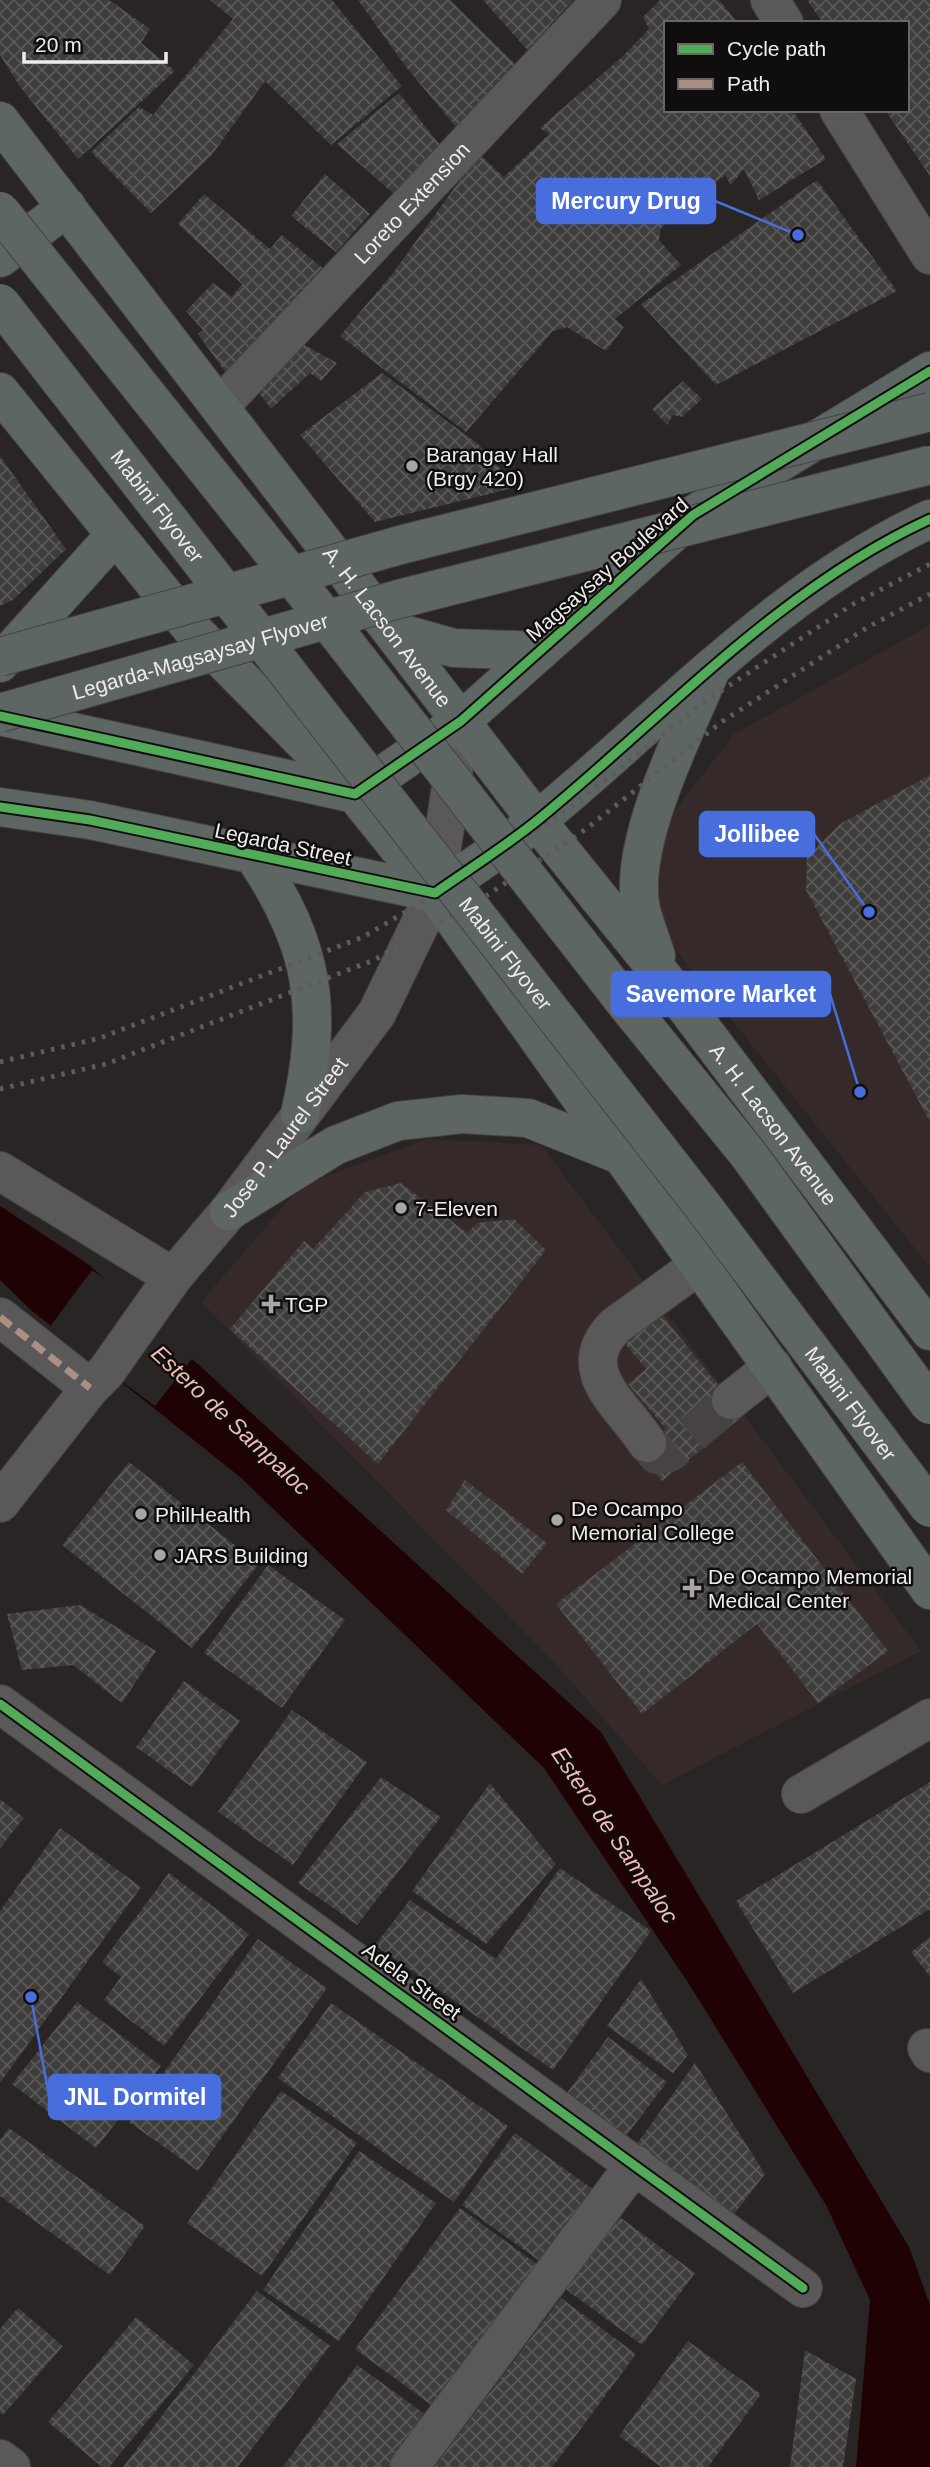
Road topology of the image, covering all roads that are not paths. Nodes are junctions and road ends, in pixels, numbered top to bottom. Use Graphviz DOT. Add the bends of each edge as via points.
graph roads {
  1 [pos="602,0"];
  2 [pos="770,0"];
  3 [pos="783,21"];
  4 [pos="840,112"];
  5 [pos="0,121"];
  6 [pos="67,206"];
  7 [pos="0,211"];
  8 [pos="930,255"];
  9 [pos="0,258"];
  10 [pos="0,303"];
  11 [pos="930,371"];
  12 [pos="0,392"];
  13 [pos="221,405"];
  14 [pos="930,412"];
  15 [pos="930,465"];
  16 [pos="930,519"];
  17 [pos="115,535"];
  18 [pos="393,631"];
  19 [pos="540,651"];
  20 [pos="0,657"];
  21 [pos="0,663"];
  22 [pos="713,666"];
  23 [pos="0,715"];
  24 [pos="461,721"];
  25 [pos="355,794"];
  26 [pos="0,807"];
  27 [pos="537,821"];
  28 [pos="254,856"];
  29 [pos="435,893"];
  30 [pos="663,978"];
  31 [pos="300,1114"];
  32 [pos="618,1154"];
  33 [pos="0,1171"];
  34 [pos="229,1211"];
  35 [pos="699,1265"];
  36 [pos="173,1277"];
  37 [pos="0,1317"];
  38 [pos="930,1331"];
  39 [pos="773,1367"];
  40 [pos="98,1380"];
  41 [pos="731,1400"];
  42 [pos="930,1405"];
  43 [pos="648,1443"];
  44 [pos="0,1503"];
  45 [pos="930,1508"];
  46 [pos="930,1590"];
  47 [pos="0,1704"];
  48 [pos="930,1718"];
  49 [pos="801,1794"];
  50 [pos="635,2164"];
  51 [pos="803,2288"];
  52 [pos="0,2459"];
  53 [pos="11,2467"];
  54 [pos="409,2467"];
  1 -- 13 [label="street, Loreto Extension"];
  2 -- 3 [label="street"];
  4 -- 8 [label="street"];
  5 -- 6 [label="main road, A. H. Lacson Avenue"];
  6 -- 9 [label="main road"];
  6 -- 13 [label="main road, A. H. Lacson Avenue"];
  7 -- 42 [label="main road, bridge" via="748,1154"];
  10 -- 45 [label="main road, Mabini Flyover, bridge" via="705,1209"];
  11 -- 19 [label="main road, Magsaysay Boulevard" via="693,515"];
  12 -- 17 [label="main road"];
  13 -- 18 [label="main road, A. H. Lacson Avenue"];
  14 -- 20 [label="main road, bridge" via="404,544"];
  15 -- 23 [label="main road, Legarda-Magsaysay Flyover, bridge" via="398,599"];
  16 -- 22 [label="main road" via="810,589"];
  17 -- 21 [label="main road"];
  17 -- 25 [label="main road" via="191,628"];
  18 -- 19 [label="main road" via="454,648"];
  18 -- 24 [label="main road, A. H. Lacson Avenue"];
  19 -- 24 [label="main road, Magsaysay Boulevard"];
  22 -- 27 [label="main road"];
  22 -- 30 [label="main road" via="656,802 639,870 641,908"];
  23 -- 25 [label="main road"];
  24 -- 25 [label="main road"];
  24 -- 27 [label="main road, A. H. Lacson Avenue"];
  24 -- 29 [label="street, Jose P. Laurel Street"];
  25 -- 29 [label="main road"];
  26 -- 28 [label="main road, Legarda Street" via="90,820"];
  27 -- 29 [label="main road"];
  27 -- 30 [label="main road, A. H. Lacson Avenue"];
  28 -- 29 [label="main road, Legarda Street"];
  28 -- 31 [label="main road" via="292,917 310,979 314,1025"];
  29 -- 31 [label="street, Jose P. Laurel Street" via="377,1013"];
  29 -- 32 [label="main road"];
  30 -- 38 [label="main road, A. H. Lacson Avenue"];
  31 -- 34 [label="street, Jose P. Laurel Street"];
  32 -- 34 [label="main road" via="528,1118 462,1114 398,1121 336,1145"];
  32 -- 35 [label="main road"];
  33 -- 36 [label="street"];
  34 -- 36 [label="street, Jose P. Laurel Street"];
  35 -- 39 [label="main road"];
  35 -- 43 [label="street" via="615,1326 598,1352 598,1371"];
  36 -- 40 [label="street, Jose P. Laurel Street"];
  37 -- 40 [label="street"];
  39 -- 41 [label="street"];
  39 -- 46 [label="main road"];
  40 -- 44 [label="street, Jose P. Laurel Street"];
  47 -- 50 [label="street, Adela Street"];
  48 -- 49 [label="street"];
  50 -- 51 [label="street, Adela Street"];
  50 -- 54 [label="street"];
  52 -- 53 [label="street"];
}
